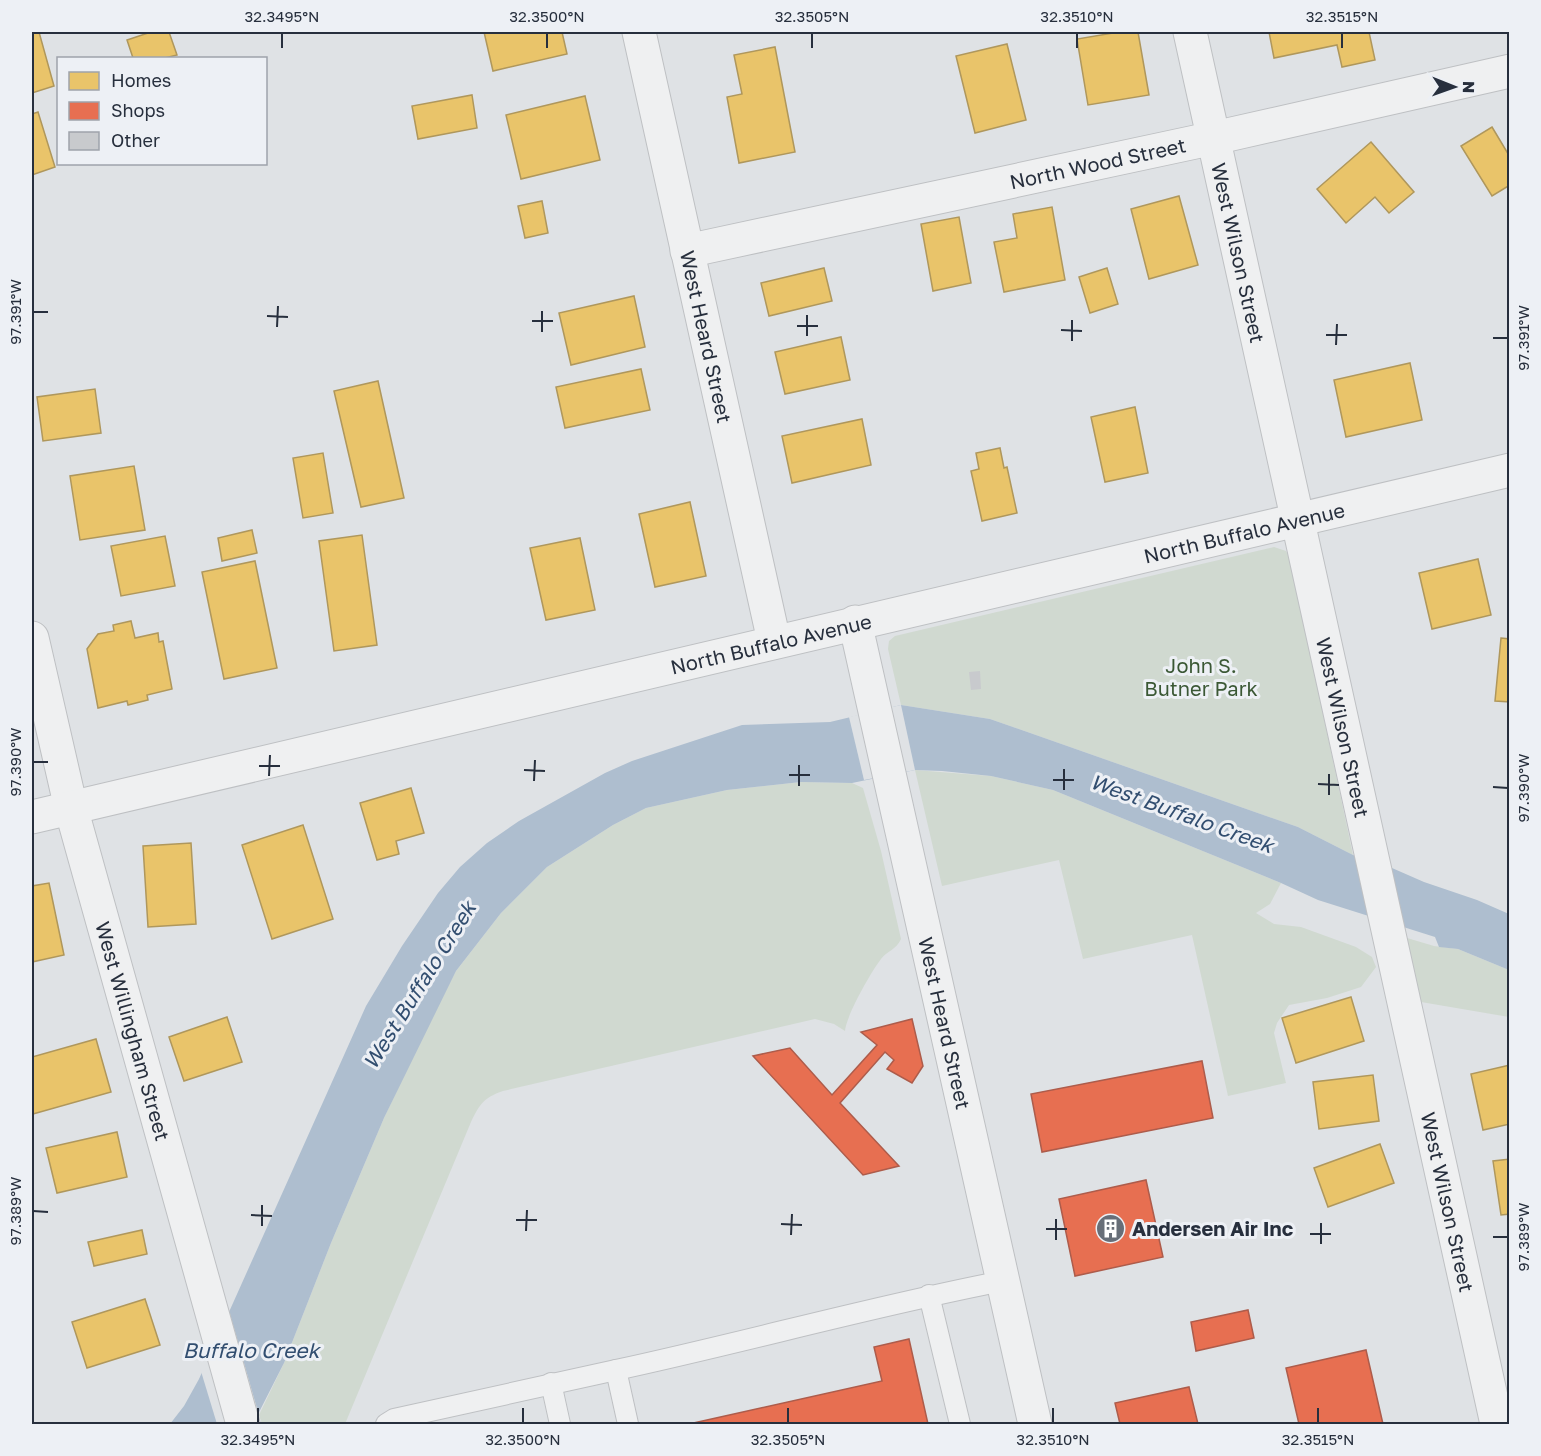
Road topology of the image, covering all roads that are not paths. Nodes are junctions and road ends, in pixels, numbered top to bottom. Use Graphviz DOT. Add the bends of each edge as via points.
graph roads {
  1 [pos="639,32"];
  2 [pos="1190,32"];
  3 [pos="1509,72"];
  4 [pos="1214,138"];
  5 [pos="687,251"];
  6 [pos="1509,470"];
  7 [pos="1298,519"];
  8 [pos="855,622"];
  9 [pos="32,638"];
  10 [pos="774,641"];
  11 [pos="71,808"];
  12 [pos="32,817"];
  13 [pos="1003,1281"];
  14 [pos="929,1295"];
  15 [pos="616,1370"];
  16 [pos="551,1383"];
  17 [pos="243,1425"];
  18 [pos="386,1425"];
  19 [pos="560,1425"];
  20 [pos="628,1425"];
  21 [pos="960,1425"];
  22 [pos="1035,1425"];
  23 [pos="1497,1425"];
  1 -- 5 [label="street, West Heard Street"];
  2 -- 4 [label="street, West Wilson Street"];
  3 -- 4 [label="street, North Wood Street"];
  4 -- 5 [label="street, North Wood Street"];
  4 -- 7 [label="street, West Wilson Street"];
  5 -- 10 [label="street, West Heard Street"];
  6 -- 7 [label="street, North Buffalo Avenue"];
  7 -- 8 [label="street, North Buffalo Avenue"];
  7 -- 23 [label="street, West Wilson Street"];
  8 -- 10 [label="street, North Buffalo Avenue"];
  8 -- 13 [label="street, West Heard Street"];
  9 -- 11 [label="street, West Willingham Street"];
  10 -- 11 [label="street, North Buffalo Avenue"];
  11 -- 12 [label="street, North Buffalo Avenue"];
  11 -- 17 [label="street, West Willingham Street"];
  13 -- 14 [label="lane"];
  13 -- 22 [label="street, West Heard Street"];
  14 -- 15 [label="lane"];
  14 -- 21 [label="lane"];
  15 -- 16 [label="lane"];
  15 -- 20 [label="lane"];
  16 -- 18 [label="lane" via="394,1419"];
  16 -- 19 [label="lane"];
}
